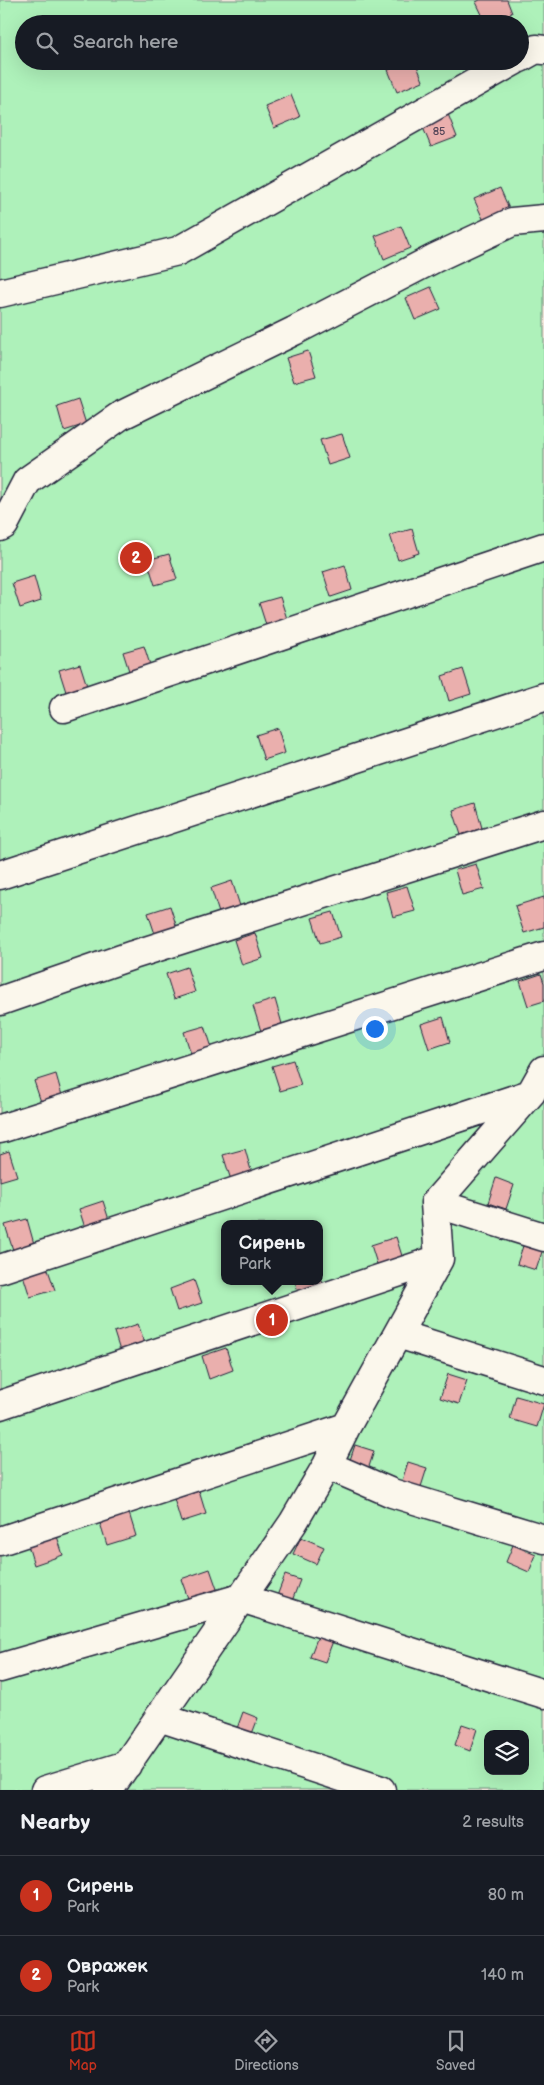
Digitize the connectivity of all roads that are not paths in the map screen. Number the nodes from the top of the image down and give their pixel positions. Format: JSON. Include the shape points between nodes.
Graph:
{"nodes":[{"id":1,"x":544,"y":50,"type":"edge"},
{"id":2,"x":529,"y":53,"type":"edge"},
{"id":3,"x":498,"y":70,"type":"edge"},
{"id":4,"x":544,"y":219,"type":"edge"},
{"id":5,"x":0,"y":293,"type":"edge"},
{"id":6,"x":0,"y":527,"type":"edge"},
{"id":7,"x":544,"y":547,"type":"edge"},
{"id":8,"x":544,"y":697,"type":"edge"},
{"id":9,"x":64,"y":708,"type":"dead end"},
{"id":10,"x":544,"y":824,"type":"edge"},
{"id":11,"x":0,"y":876,"type":"edge"},
{"id":12,"x":544,"y":956,"type":"edge"},
{"id":13,"x":0,"y":1001,"type":"edge"},
{"id":14,"x":541,"y":1076,"type":"edge"},
{"id":15,"x":0,"y":1129,"type":"edge"},
{"id":16,"x":435,"y":1203,"type":"junction"},
{"id":17,"x":544,"y":1237,"type":"edge"},
{"id":18,"x":439,"y":1259,"type":"junction"},
{"id":19,"x":0,"y":1269,"type":"edge"},
{"id":20,"x":398,"y":1334,"type":"junction"},
{"id":21,"x":544,"y":1380,"type":"edge"},
{"id":22,"x":0,"y":1405,"type":"edge"},
{"id":23,"x":346,"y":1427,"type":"junction"},
{"id":24,"x":327,"y":1465,"type":"junction"},
{"id":25,"x":544,"y":1540,"type":"edge"},
{"id":26,"x":0,"y":1541,"type":"edge"},
{"id":27,"x":241,"y":1598,"type":"junction"},
{"id":28,"x":0,"y":1668,"type":"edge"},
{"id":29,"x":544,"y":1694,"type":"edge"},
{"id":30,"x":159,"y":1717,"type":"junction"},
{"id":31,"x":127,"y":1765,"type":"junction"},
{"id":32,"x":45,"y":1790,"type":"edge"},
{"id":33,"x":109,"y":1790,"type":"edge"},
{"id":34,"x":381,"y":1790,"type":"edge"}],
"edges":[{"from":1,"to":2,"type":"street","via":[[536,49]]},
{"from":3,"to":5,"type":"street","via":[[178,252]]},
{"from":4,"to":6,"type":"street","via":[[512,222],[434,258],[120,416],[27,481]]},
{"from":7,"to":9,"type":"street"},
{"from":8,"to":11,"type":"street"},
{"from":10,"to":13,"type":"street"},
{"from":12,"to":15,"type":"street"},
{"from":14,"to":16,"type":"street"},
{"from":14,"to":19,"type":"street"},
{"from":16,"to":17,"type":"street"},
{"from":16,"to":18,"type":"street"},
{"from":18,"to":20,"type":"street"},
{"from":18,"to":22,"type":"street"},
{"from":20,"to":21,"type":"street"},
{"from":20,"to":23,"type":"street"},
{"from":23,"to":24,"type":"street"},
{"from":23,"to":26,"type":"street"},
{"from":24,"to":25,"type":"street","via":[[392,1493]]},
{"from":24,"to":27,"type":"street","via":[[294,1523]]},
{"from":27,"to":28,"type":"street"},
{"from":27,"to":29,"type":"street"},
{"from":27,"to":30,"type":"street"},
{"from":30,"to":31,"type":"street"},
{"from":30,"to":34,"type":"street"},
{"from":31,"to":32,"type":"street"},
{"from":31,"to":33,"type":"street"}]}
